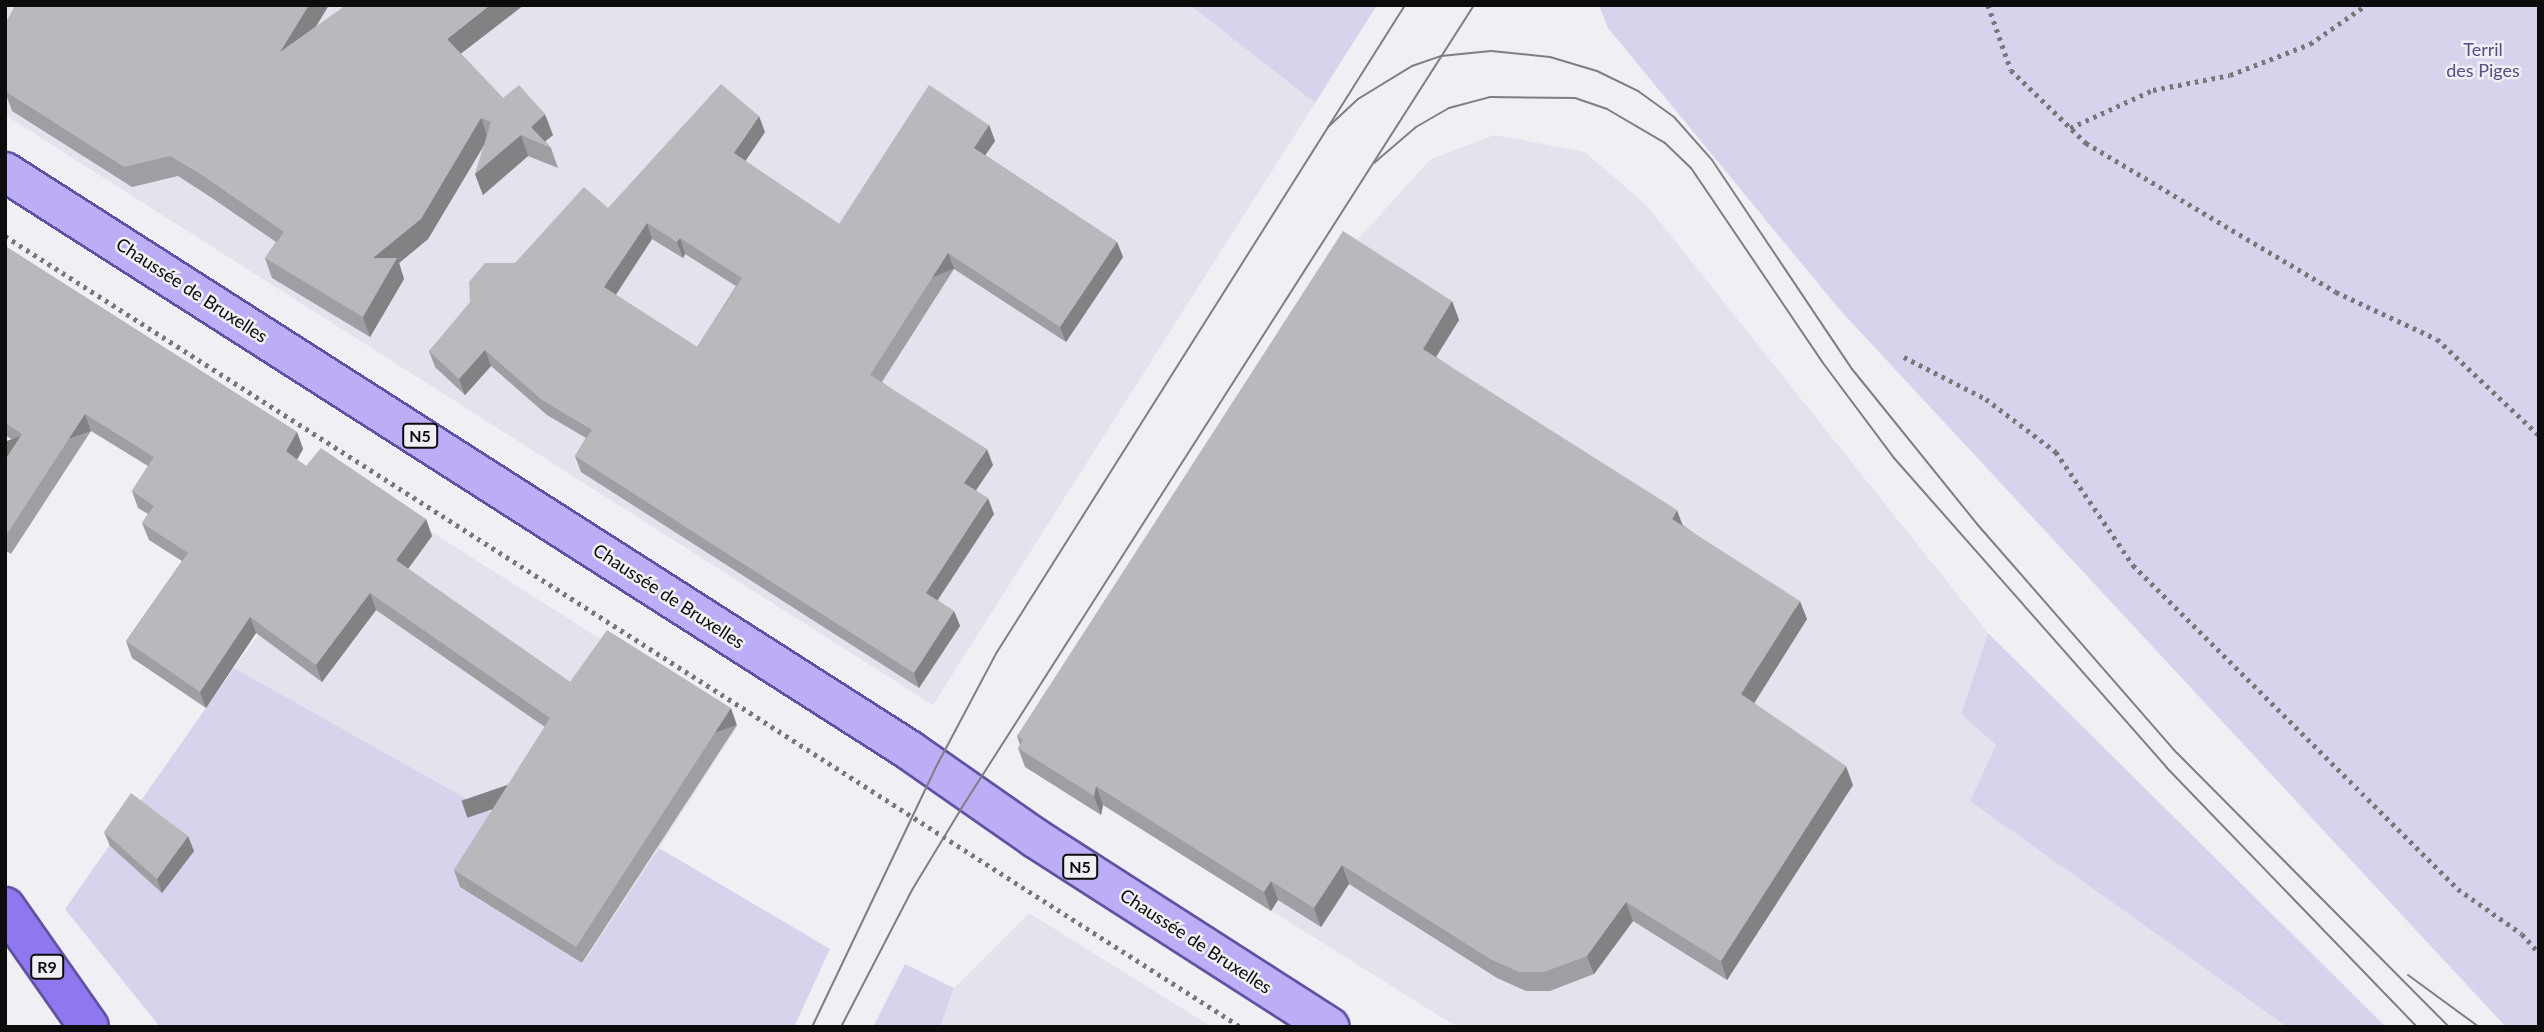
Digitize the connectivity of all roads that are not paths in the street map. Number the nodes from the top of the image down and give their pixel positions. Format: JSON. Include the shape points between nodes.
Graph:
{"nodes":[{"id":1,"x":5,"y":172,"type":"edge"},
{"id":2,"x":5,"y":907,"type":"edge"},
{"id":3,"x":89,"y":1027,"type":"edge"},
{"id":4,"x":1329,"y":1027,"type":"edge"}],
"edges":[{"from":1,"to":4,"type":"main road","name":"Chaussée de Bruxelles","number":"N5","via":[[909,750],[1035,838]]},
{"from":2,"to":3,"type":"highway","number":"R9"}]}
